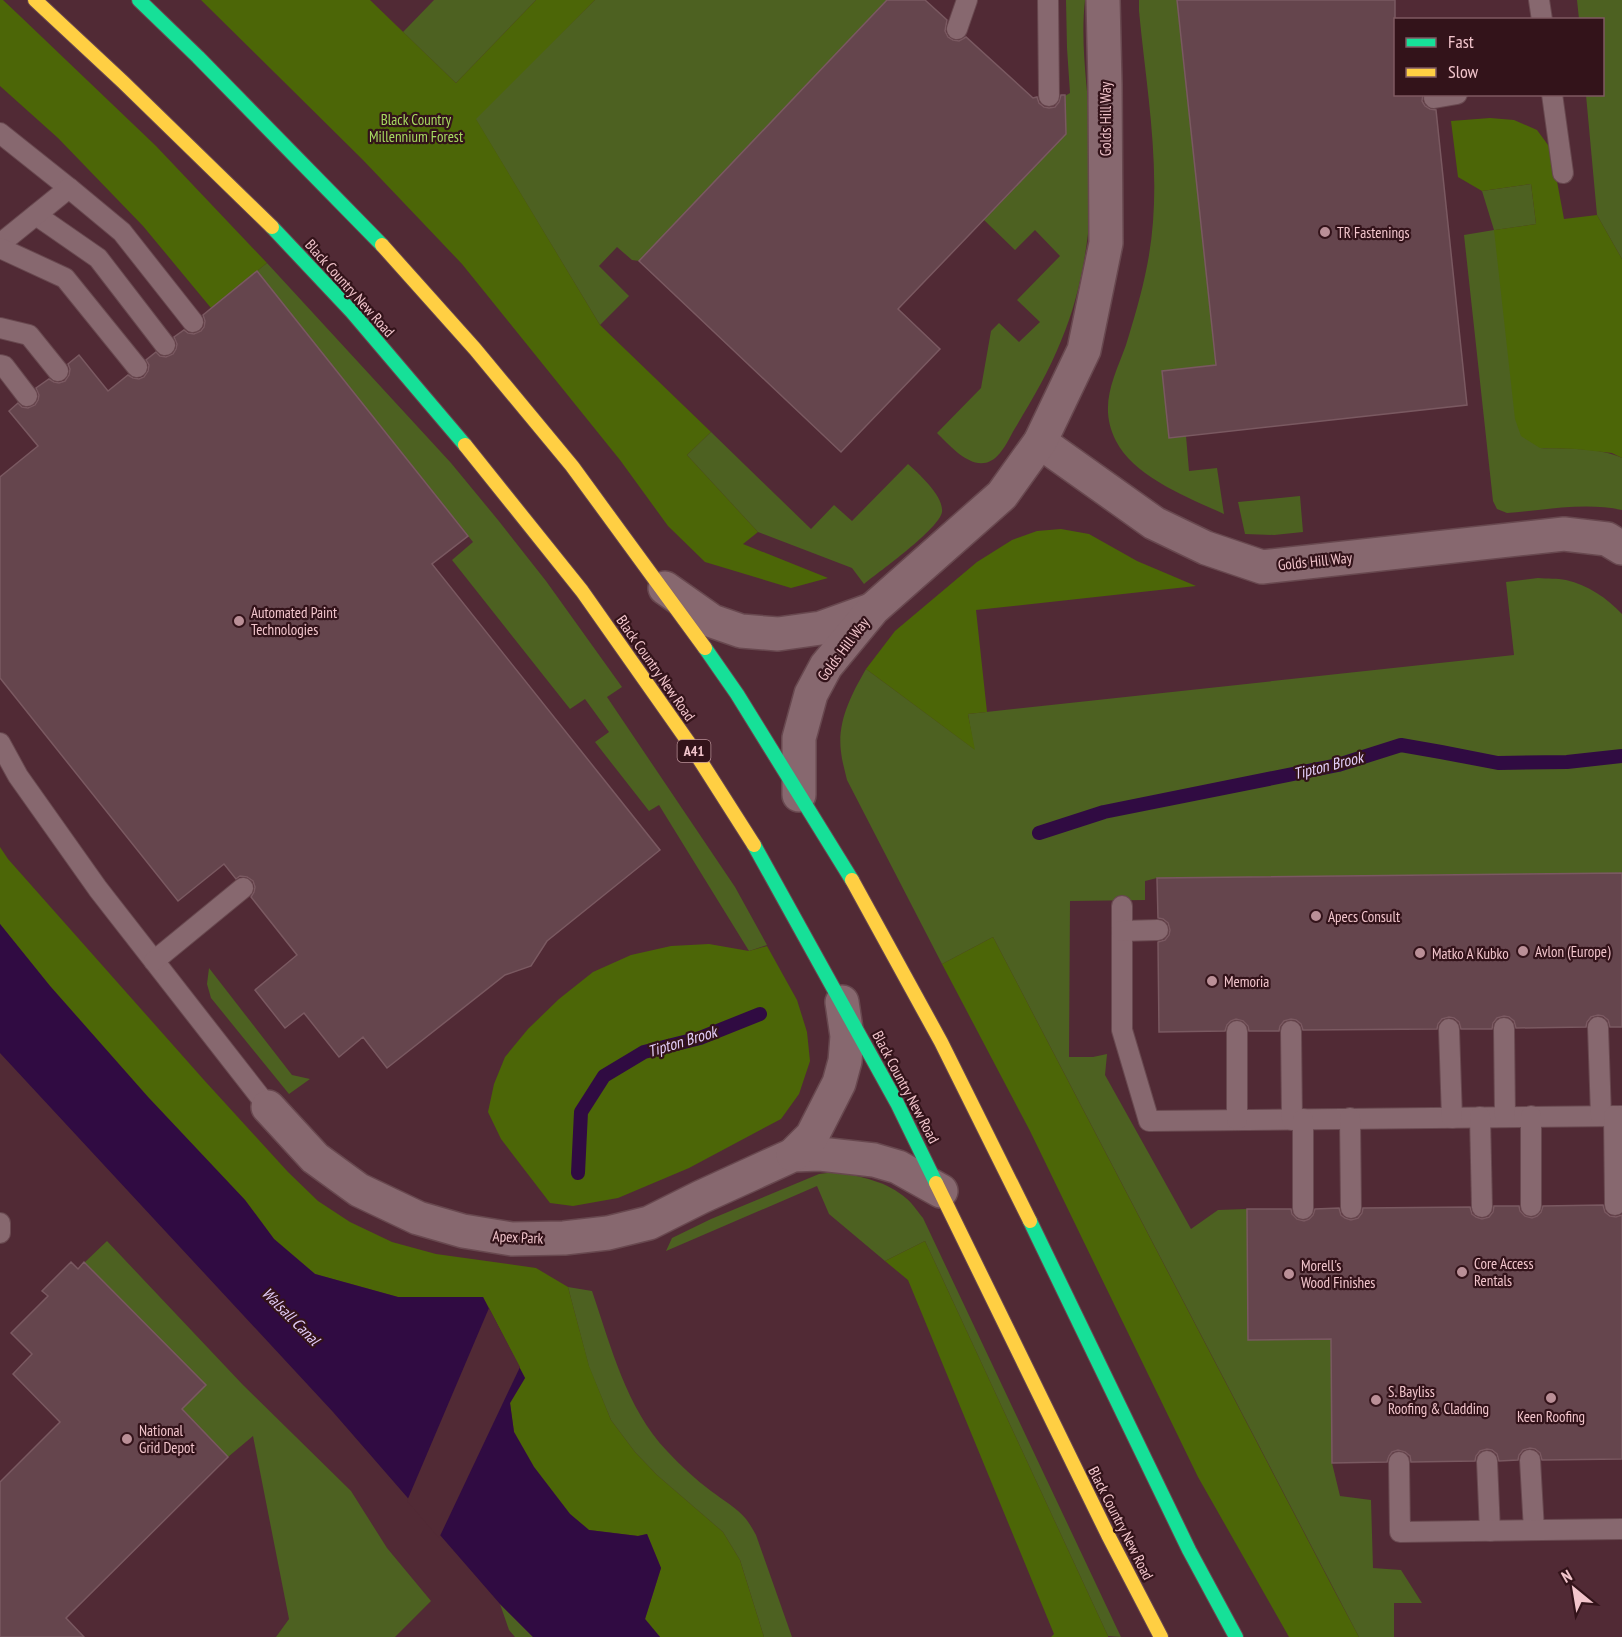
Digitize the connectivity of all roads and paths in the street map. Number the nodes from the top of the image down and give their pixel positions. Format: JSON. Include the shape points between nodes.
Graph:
{"nodes":[{"id":1,"x":35,"y":0,"type":"edge"},
{"id":2,"x":139,"y":0,"type":"edge"},
{"id":3,"x":967,"y":0,"type":"edge"},
{"id":4,"x":1048,"y":0,"type":"edge"},
{"id":5,"x":1102,"y":0,"type":"edge"},
{"id":6,"x":1539,"y":0,"type":"edge"},
{"id":7,"x":1542,"y":18,"type":"edge"},
{"id":8,"x":957,"y":29,"type":"dead end"},
{"id":9,"x":1048,"y":96,"type":"dead end"},
{"id":10,"x":1445,"y":96,"type":"edge"},
{"id":11,"x":1552,"y":96,"type":"edge"},
{"id":12,"x":1434,"y":98,"type":"dead end"},
{"id":13,"x":0,"y":132,"type":"edge"},
{"id":14,"x":1563,"y":173,"type":"dead end"},
{"id":15,"x":69,"y":188,"type":"junction"},
{"id":16,"x":36,"y":214,"type":"junction"},
{"id":17,"x":0,"y":246,"type":"edge"},
{"id":18,"x":194,"y":322,"type":"dead end"},
{"id":19,"x":0,"y":328,"type":"edge"},
{"id":20,"x":165,"y":345,"type":"dead end"},
{"id":21,"x":0,"y":365,"type":"edge"},
{"id":22,"x":137,"y":367,"type":"dead end"},
{"id":23,"x":58,"y":371,"type":"dead end"},
{"id":24,"x":27,"y":396,"type":"dead end"},
{"id":25,"x":1040,"y":442,"type":"junction"},
{"id":26,"x":1622,"y":548,"type":"edge"},
{"id":27,"x":660,"y":585,"type":"junction"},
{"id":28,"x":873,"y":609,"type":"junction"},
{"id":29,"x":0,"y":743,"type":"edge"},
{"id":30,"x":799,"y":795,"type":"junction"},
{"id":31,"x":243,"y":888,"type":"dead end"},
{"id":32,"x":1122,"y":906,"type":"dead end"},
{"id":33,"x":1158,"y":930,"type":"dead end"},
{"id":34,"x":1122,"y":931,"type":"junction"},
{"id":35,"x":154,"y":961,"type":"junction"},
{"id":36,"x":842,"y":1002,"type":"junction"},
{"id":37,"x":1598,"y":1027,"type":"dead end"},
{"id":38,"x":1504,"y":1028,"type":"dead end"},
{"id":39,"x":1449,"y":1029,"type":"dead end"},
{"id":40,"x":1237,"y":1031,"type":"dead end"},
{"id":41,"x":1291,"y":1031,"type":"dead end"},
{"id":42,"x":268,"y":1107,"type":"joint"},
{"id":43,"x":1531,"y":1116,"type":"junction"},
{"id":44,"x":1612,"y":1116,"type":"edge"},
{"id":45,"x":1480,"y":1117,"type":"junction"},
{"id":46,"x":1505,"y":1117,"type":"junction"},
{"id":47,"x":1350,"y":1118,"type":"junction"},
{"id":48,"x":1452,"y":1118,"type":"junction"},
{"id":49,"x":1297,"y":1119,"type":"junction"},
{"id":50,"x":1237,"y":1120,"type":"junction"},
{"id":51,"x":793,"y":1155,"type":"junction"},
{"id":52,"x":941,"y":1191,"type":"junction"},
{"id":53,"x":1615,"y":1205,"type":"dead end"},
{"id":54,"x":1531,"y":1206,"type":"dead end"},
{"id":55,"x":1482,"y":1207,"type":"dead end"},
{"id":56,"x":1351,"y":1208,"type":"dead end"},
{"id":57,"x":1303,"y":1209,"type":"dead end"},
{"id":58,"x":0,"y":1223,"type":"edge"},
{"id":59,"x":0,"y":1233,"type":"edge"},
{"id":60,"x":1530,"y":1460,"type":"dead end"},
{"id":61,"x":1487,"y":1461,"type":"dead end"},
{"id":62,"x":1400,"y":1462,"type":"dead end"},
{"id":63,"x":1622,"y":1529,"type":"edge"},
{"id":64,"x":1534,"y":1530,"type":"junction"},
{"id":65,"x":1490,"y":1531,"type":"junction"},
{"id":66,"x":1161,"y":1637,"type":"edge"},
{"id":67,"x":1236,"y":1637,"type":"edge"}],
"edges":[{"from":1,"to":36,"type":"highway","name":"Black Country New Road","number":"A41","via":[[260,215],[352,312],[474,455],[582,591],[689,742],[758,852]]},
{"from":2,"to":27,"type":"highway","via":[[369,231],[475,349],[572,466]]},
{"from":3,"to":8,"type":"lane"},
{"from":4,"to":9,"type":"lane"},
{"from":5,"to":25,"type":"street","name":"Golds Hill Way","via":[[1106,243],[1084,350]]},
{"from":6,"to":7,"type":"lane"},
{"from":10,"to":12,"type":"lane"},
{"from":11,"to":14,"type":"lane"},
{"from":13,"to":15,"type":"lane"},
{"from":15,"to":16,"type":"lane"},
{"from":15,"to":18,"type":"lane","via":[[122,232]]},
{"from":16,"to":17,"type":"lane"},
{"from":16,"to":20,"type":"lane","via":[[98,258]]},
{"from":17,"to":22,"type":"lane","via":[[65,278]]},
{"from":19,"to":23,"type":"lane","via":[[29,335]]},
{"from":21,"to":24,"type":"lane"},
{"from":25,"to":26,"type":"street","name":"Golds Hill Way","via":[[1154,523],[1206,548],[1262,567],[1564,534],[1607,539]]},
{"from":25,"to":28,"type":"street","name":"Golds Hill Way","via":[[1002,495]]},
{"from":27,"to":28,"type":"street","name":"Golds Hill Way","via":[[712,621],[741,631],[778,634],[820,628]]},
{"from":27,"to":30,"type":"highway","via":[[737,694]]},
{"from":28,"to":30,"type":"street","name":"Golds Hill Way","via":[[826,666],[811,694],[799,738]]},
{"from":29,"to":35,"type":"lane","via":[[25,786]]},
{"from":30,"to":67,"type":"highway","via":[[847,872],[941,1042],[1189,1550]]},
{"from":31,"to":35,"type":"lane"},
{"from":32,"to":34,"type":"lane"},
{"from":33,"to":34,"type":"lane"},
{"from":34,"to":50,"type":"lane","via":[[1122,1030],[1149,1121]]},
{"from":35,"to":42,"type":"lane"},
{"from":36,"to":51,"type":"street","name":"Apex Park","via":[[847,1036],[839,1083],[812,1136]]},
{"from":36,"to":52,"type":"highway","name":"Black Country New Road","number":"A41"},
{"from":37,"to":44,"type":"lane"},
{"from":38,"to":46,"type":"lane"},
{"from":39,"to":48,"type":"lane"},
{"from":40,"to":50,"type":"lane"},
{"from":41,"to":49,"type":"lane"},
{"from":42,"to":51,"type":"street","name":"Apex Park","via":[[315,1158],[359,1190],[418,1218],[512,1239],[608,1233],[649,1223]]},
{"from":43,"to":44,"type":"lane"},
{"from":43,"to":46,"type":"lane"},
{"from":43,"to":54,"type":"lane"},
{"from":44,"to":53,"type":"lane"},
{"from":45,"to":46,"type":"lane"},
{"from":45,"to":48,"type":"lane"},
{"from":45,"to":55,"type":"lane"},
{"from":47,"to":48,"type":"lane"},
{"from":47,"to":49,"type":"lane"},
{"from":47,"to":56,"type":"lane"},
{"from":49,"to":50,"type":"lane"},
{"from":49,"to":57,"type":"lane"},
{"from":51,"to":52,"type":"street","name":"Apex Park","via":[[874,1160],[898,1167]]},
{"from":52,"to":66,"type":"highway","name":"Black Country New Road","number":"A41"},
{"from":58,"to":59,"type":"lane"},
{"from":60,"to":64,"type":"lane"},
{"from":61,"to":65,"type":"lane"},
{"from":62,"to":65,"type":"lane","via":[[1400,1532]]},
{"from":63,"to":64,"type":"lane"},
{"from":64,"to":65,"type":"lane"}]}
